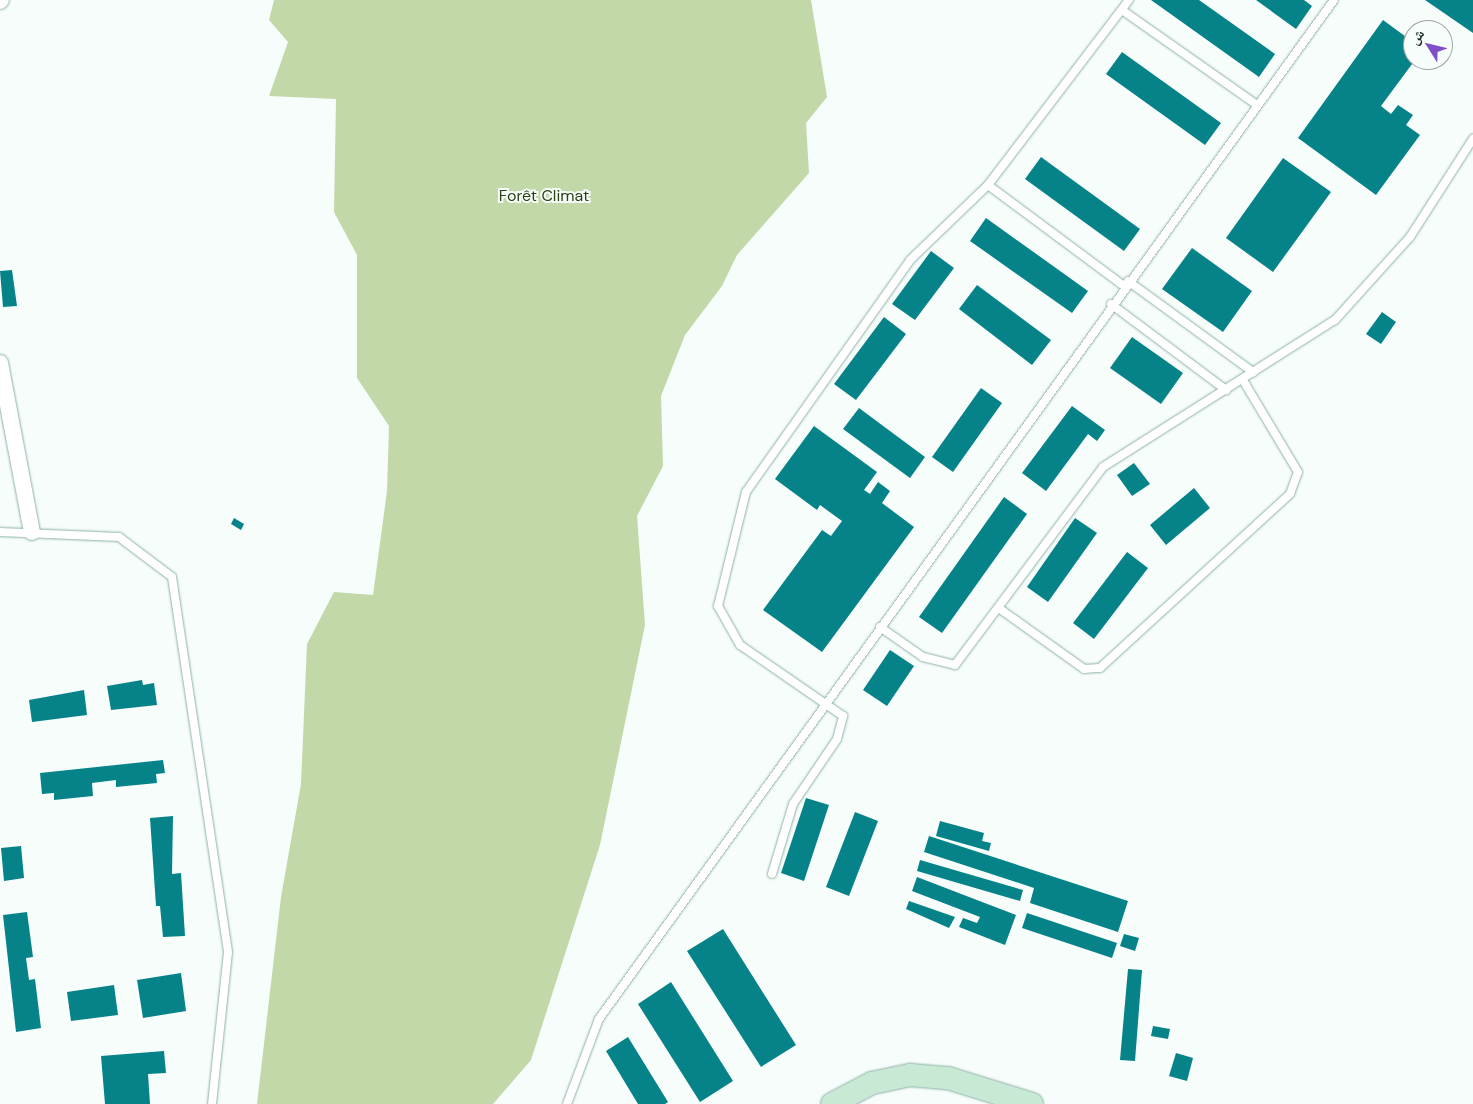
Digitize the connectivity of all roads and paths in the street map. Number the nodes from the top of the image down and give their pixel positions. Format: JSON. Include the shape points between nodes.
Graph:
{"nodes":[{"id":1,"x":1129,"y":0,"type":"edge"},
{"id":2,"x":1334,"y":0,"type":"edge"},
{"id":3,"x":1122,"y":10,"type":"junction"},
{"id":4,"x":1257,"y":105,"type":"junction"},
{"id":5,"x":1473,"y":138,"type":"edge"},
{"id":6,"x":988,"y":185,"type":"junction"},
{"id":7,"x":1126,"y":283,"type":"junction"},
{"id":8,"x":1111,"y":304,"type":"junction"},
{"id":9,"x":0,"y":363,"type":"edge"},
{"id":10,"x":1253,"y":372,"type":"junction"},
{"id":11,"x":1243,"y":380,"type":"junction"},
{"id":12,"x":1226,"y":390,"type":"junction"},
{"id":13,"x":0,"y":532,"type":"edge"},
{"id":14,"x":32,"y":532,"type":"junction"},
{"id":15,"x":1000,"y":609,"type":"junction"},
{"id":16,"x":880,"y":627,"type":"junction"},
{"id":17,"x":824,"y":706,"type":"junction"},
{"id":18,"x":772,"y":874,"type":"dead end"},
{"id":19,"x":212,"y":1104,"type":"edge"},
{"id":20,"x":567,"y":1104,"type":"edge"},
{"id":21,"x":832,"y":1104,"type":"edge"},
{"id":22,"x":1032,"y":1104,"type":"edge"}],
"edges":[{"from":1,"to":3,"type":"lane"},
{"from":2,"to":4,"type":"lane"},
{"from":3,"to":4,"type":"lane"},
{"from":3,"to":6,"type":"lane"},
{"from":4,"to":7,"type":"lane"},
{"from":5,"to":10,"type":"lane","via":[[1410,236],[1361,296],[1335,320]]},
{"from":6,"to":7,"type":"lane"},
{"from":6,"to":17,"type":"lane","via":[[910,260],[746,492],[718,606],[740,645]]},
{"from":7,"to":8,"type":"lane"},
{"from":7,"to":10,"type":"lane"},
{"from":8,"to":12,"type":"lane"},
{"from":8,"to":16,"type":"lane"},
{"from":9,"to":14,"type":"street"},
{"from":10,"to":11,"type":"lane"},
{"from":11,"to":12,"type":"lane"},
{"from":11,"to":15,"type":"lane","via":[[1298,472],[1290,494],[1100,668],[1084,669]]},
{"from":12,"to":15,"type":"lane","via":[[1103,468]]},
{"from":13,"to":14,"type":"lane"},
{"from":14,"to":19,"type":"lane","via":[[119,536],[172,576],[228,952]]},
{"from":15,"to":16,"type":"lane","via":[[955,665],[923,658]]},
{"from":16,"to":17,"type":"lane"},
{"from":17,"to":18,"type":"lane","via":[[844,716],[837,739],[793,804]]},
{"from":17,"to":20,"type":"lane","via":[[599,1019]]},
{"from":21,"to":22,"type":"main road","via":[[872,1083],[910,1075],[948,1078]]}]}
